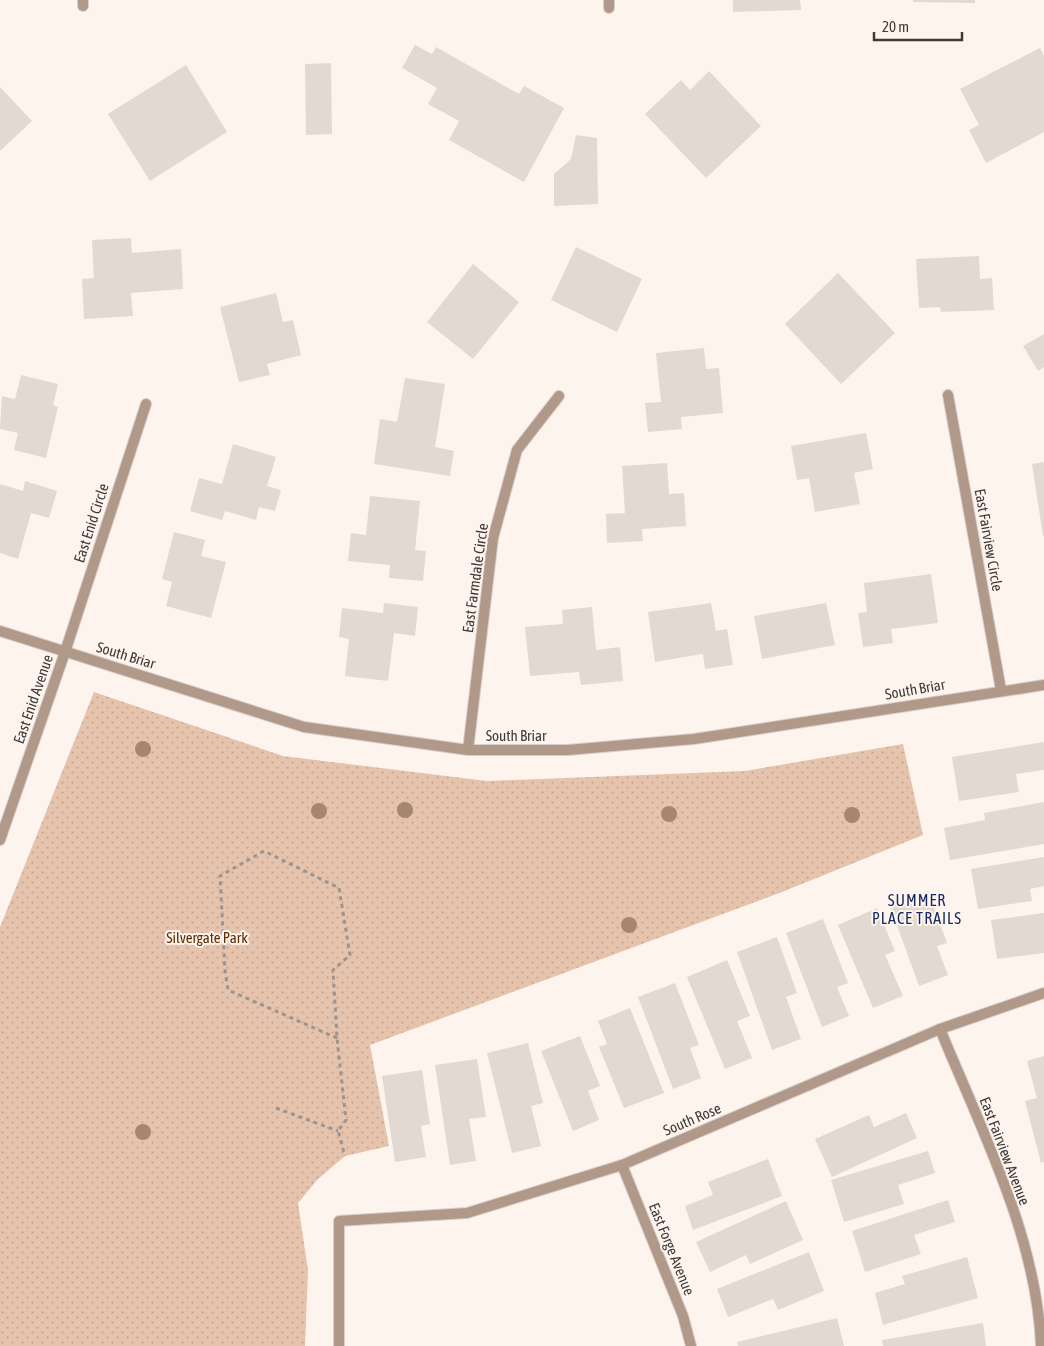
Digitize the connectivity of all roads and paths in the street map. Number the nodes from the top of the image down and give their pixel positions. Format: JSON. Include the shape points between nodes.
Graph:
{"nodes":[{"id":1,"x":558,"y":396,"type":"dead end"},
{"id":2,"x":948,"y":396,"type":"dead end"},
{"id":3,"x":146,"y":404,"type":"dead end"},
{"id":4,"x":0,"y":631,"type":"edge"},
{"id":5,"x":65,"y":652,"type":"junction"},
{"id":6,"x":1044,"y":684,"type":"edge"},
{"id":7,"x":1001,"y":690,"type":"junction"},
{"id":8,"x":468,"y":750,"type":"junction"},
{"id":9,"x":0,"y":840,"type":"edge"},
{"id":10,"x":1044,"y":993,"type":"edge"},
{"id":11,"x":940,"y":1029,"type":"junction"},
{"id":12,"x":336,"y":1038,"type":"junction"},
{"id":13,"x":276,"y":1108,"type":"dead end"},
{"id":14,"x":338,"y":1131,"type":"junction"},
{"id":15,"x":345,"y":1156,"type":"dead end"},
{"id":16,"x":622,"y":1165,"type":"junction"},
{"id":17,"x":339,"y":1346,"type":"edge"},
{"id":18,"x":691,"y":1346,"type":"edge"},
{"id":19,"x":1041,"y":1346,"type":"edge"}],
"edges":[{"from":1,"to":8,"type":"street","name":"East Farmdale Circle","via":[[517,450],[493,538]]},
{"from":2,"to":7,"type":"street","name":"East Fairview Circle"},
{"from":3,"to":5,"type":"street","name":"East Enid Circle"},
{"from":4,"to":5,"type":"street","name":"South Briar"},
{"from":5,"to":8,"type":"street","name":"South Briar","via":[[304,728]]},
{"from":5,"to":9,"type":"street","name":"East Enid Avenue"},
{"from":6,"to":7,"type":"street","name":"South Briar"},
{"from":7,"to":8,"type":"street","name":"South Briar","via":[[694,739],[568,750]]},
{"from":10,"to":11,"type":"street","name":"South Rose"},
{"from":11,"to":16,"type":"street","name":"South Rose"},
{"from":11,"to":19,"type":"street","name":"East Fairview Avenue","via":[[1002,1182],[1031,1266]]},
{"from":12,"to":12,"type":"path","via":[[333,970],[350,954],[339,888],[264,851],[220,876],[228,990]]},
{"from":12,"to":14,"type":"path","via":[[346,1120]]},
{"from":13,"to":14,"type":"path"},
{"from":14,"to":15,"type":"path"},
{"from":16,"to":17,"type":"street","name":"South Rose","via":[[466,1213],[339,1221]]},
{"from":16,"to":18,"type":"street","name":"East Forge Avenue","via":[[683,1316]]}]}
